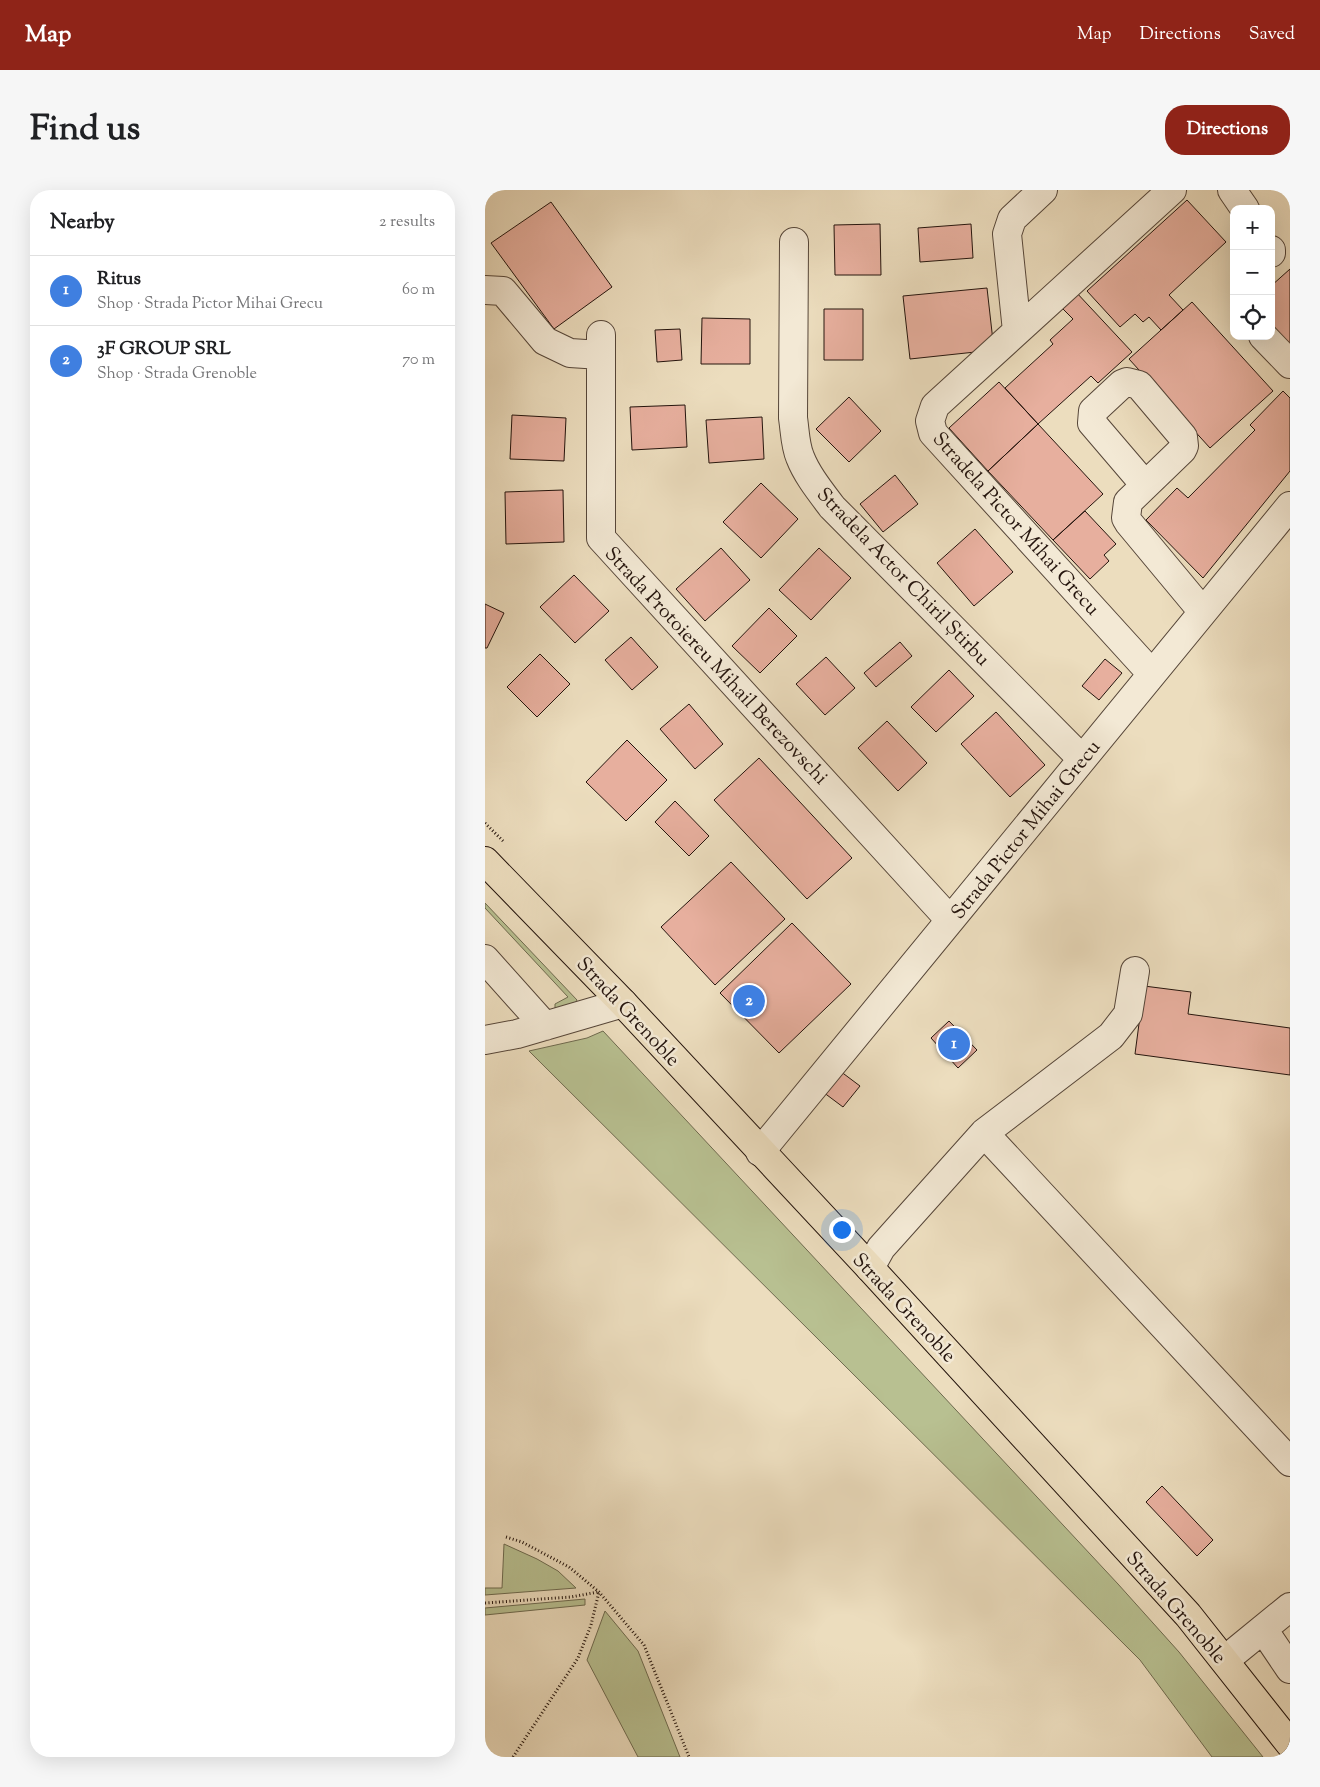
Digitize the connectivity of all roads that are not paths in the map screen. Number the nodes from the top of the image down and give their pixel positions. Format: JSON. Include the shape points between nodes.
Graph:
{"nodes":[{"id":1,"x":1043,"y":190,"type":"edge"},
{"id":2,"x":1172,"y":190,"type":"edge"},
{"id":3,"x":1232,"y":190,"type":"edge"},
{"id":4,"x":1242,"y":205,"type":"edge"},
{"id":5,"x":795,"y":242,"type":"dead end"},
{"id":6,"x":485,"y":290,"type":"edge"},
{"id":7,"x":1017,"y":331,"type":"junction"},
{"id":8,"x":1267,"y":340,"type":"edge"},
{"id":9,"x":1290,"y":364,"type":"edge"},
{"id":10,"x":1145,"y":485,"type":"dead end"},
{"id":11,"x":1290,"y":506,"type":"edge"},
{"id":12,"x":1203,"y":612,"type":"junction"},
{"id":13,"x":1152,"y":674,"type":"junction"},
{"id":14,"x":1082,"y":759,"type":"junction"},
{"id":15,"x":485,"y":861,"type":"edge"},
{"id":16,"x":950,"y":920,"type":"junction"},
{"id":17,"x":485,"y":959,"type":"edge"},
{"id":18,"x":1135,"y":971,"type":"dead end"},
{"id":19,"x":623,"y":1003,"type":"junction"},
{"id":20,"x":545,"y":1026,"type":"junction"},
{"id":21,"x":485,"y":1040,"type":"edge"},
{"id":22,"x":984,"y":1133,"type":"junction"},
{"id":23,"x":760,"y":1152,"type":"junction"},
{"id":24,"x":870,"y":1268,"type":"junction"},
{"id":25,"x":1290,"y":1462,"type":"edge"},
{"id":26,"x":1290,"y":1607,"type":"edge"},
{"id":27,"x":1263,"y":1629,"type":"junction"},
{"id":28,"x":1225,"y":1660,"type":"junction"},
{"id":29,"x":1290,"y":1669,"type":"edge"},
{"id":30,"x":1290,"y":1744,"type":"edge"}],
"edges":[{"from":1,"to":7,"type":"street","via":[[1013,219],[1007,234]]},
{"from":2,"to":7,"type":"street","name":"Stradela Pictor Mihai Grecu"},
{"from":3,"to":4,"type":"street"},
{"from":5,"to":14,"type":"street","name":"Stradela Actor Chiril Știrbu","via":[[793,418],[800,457],[812,479],[832,507]]},
{"from":6,"to":16,"type":"street","name":"Strada Protoiereu Mihail Berezovschi","via":[[503,291],[545,341],[570,354],[601,345],[601,538]]},
{"from":7,"to":13,"type":"street","name":"Stradela Pictor Mihai Grecu","via":[[935,406],[930,426]]},
{"from":8,"to":9,"type":"street"},
{"from":10,"to":12,"type":"street","via":[[1128,502],[1126,518]]},
{"from":11,"to":12,"type":"street","name":"Strada Pictor Mihai Grecu"},
{"from":12,"to":13,"type":"street","name":"Strada Pictor Mihai Grecu"},
{"from":13,"to":14,"type":"street","name":"Strada Pictor Mihai Grecu"},
{"from":14,"to":16,"type":"street","name":"Strada Pictor Mihai Grecu"},
{"from":15,"to":19,"type":"main road","name":"Strada Grenoble"},
{"from":16,"to":23,"type":"street","name":"Strada Pictor Mihai Grecu"},
{"from":17,"to":20,"type":"street"},
{"from":18,"to":22,"type":"street","via":[[1128,1014],[1111,1036]]},
{"from":19,"to":20,"type":"street"},
{"from":19,"to":23,"type":"main road","name":"Strada Grenoble"},
{"from":20,"to":21,"type":"street"},
{"from":22,"to":24,"type":"street","via":[[881,1248]]},
{"from":22,"to":25,"type":"street"},
{"from":23,"to":24,"type":"main road","name":"Strada Grenoble"},
{"from":24,"to":28,"type":"main road","name":"Strada Grenoble","via":[[1188,1615]]},
{"from":26,"to":27,"type":"street"},
{"from":27,"to":28,"type":"street"},
{"from":27,"to":29,"type":"street"},
{"from":28,"to":30,"type":"main road","name":"Strada Grenoble"}]}
